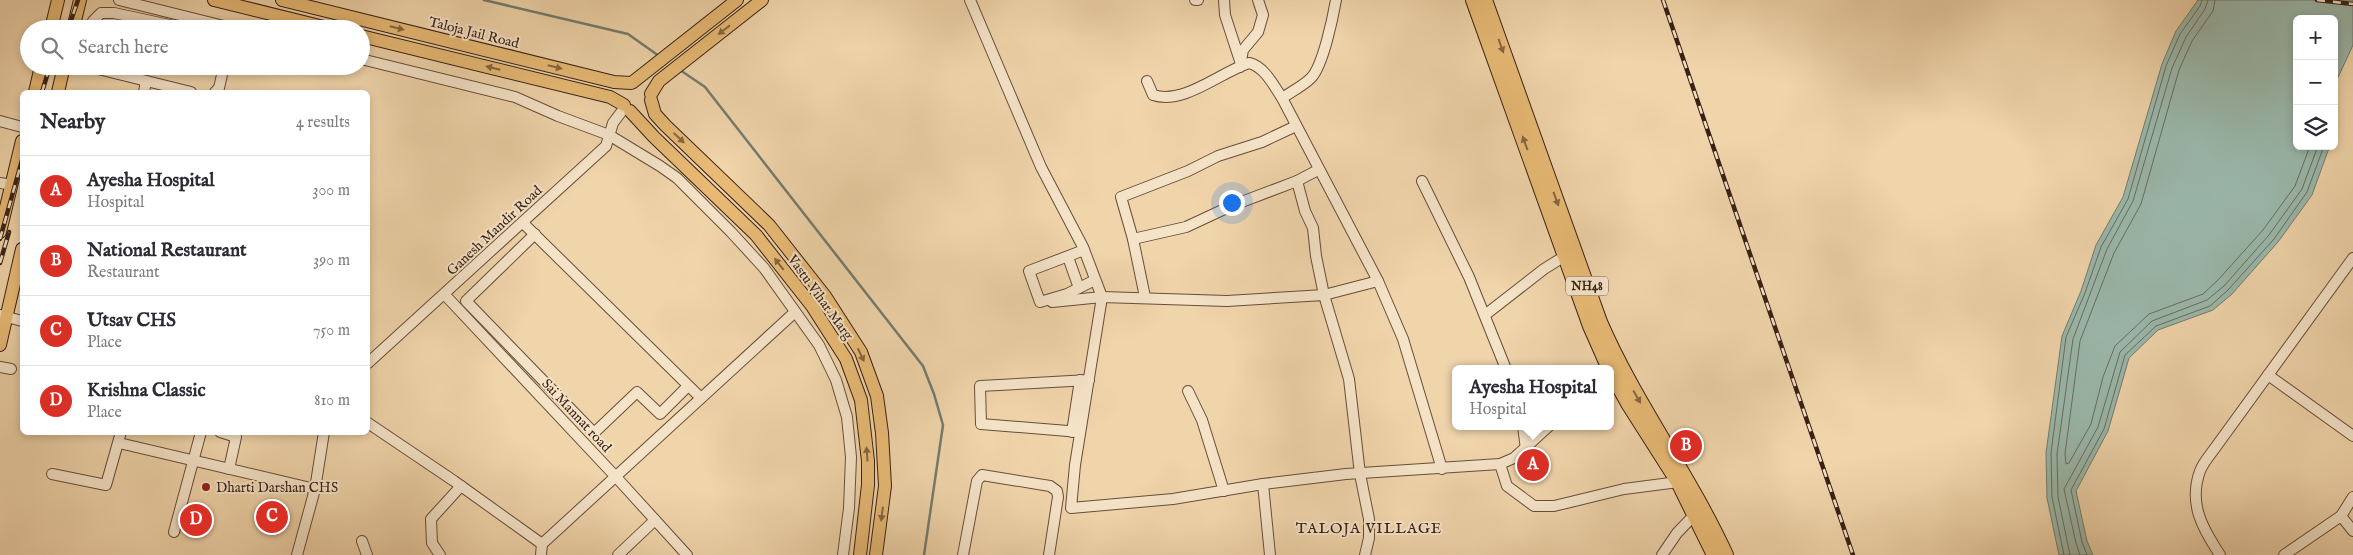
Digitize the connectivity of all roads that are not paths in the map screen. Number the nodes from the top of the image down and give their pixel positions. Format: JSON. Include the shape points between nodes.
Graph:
{"nodes":[{"id":1,"x":58,"y":0,"type":"edge"},
{"id":2,"x":80,"y":0,"type":"edge"},
{"id":3,"x":119,"y":0,"type":"edge"},
{"id":4,"x":214,"y":0,"type":"edge"},
{"id":5,"x":282,"y":0,"type":"edge"},
{"id":6,"x":737,"y":0,"type":"edge"},
{"id":7,"x":762,"y":0,"type":"edge"},
{"id":8,"x":971,"y":0,"type":"edge"},
{"id":9,"x":1224,"y":0,"type":"edge"},
{"id":10,"x":1258,"y":0,"type":"edge"},
{"id":11,"x":1336,"y":0,"type":"edge"},
{"id":12,"x":1473,"y":0,"type":"edge"},
{"id":13,"x":1485,"y":0,"type":"edge"},
{"id":14,"x":52,"y":20,"type":"edge"},
{"id":15,"x":75,"y":20,"type":"edge"},
{"id":16,"x":94,"y":20,"type":"edge"},
{"id":17,"x":146,"y":20,"type":"edge"},
{"id":18,"x":200,"y":20,"type":"edge"},
{"id":19,"x":295,"y":20,"type":"edge"},
{"id":20,"x":363,"y":20,"type":"edge"},
{"id":21,"x":370,"y":22,"type":"edge"},
{"id":22,"x":370,"y":38,"type":"edge"},
{"id":23,"x":370,"y":62,"type":"edge"},
{"id":24,"x":1240,"y":65,"type":"junction"},
{"id":25,"x":39,"y":75,"type":"edge"},
{"id":26,"x":62,"y":75,"type":"edge"},
{"id":27,"x":122,"y":75,"type":"edge"},
{"id":28,"x":222,"y":75,"type":"edge"},
{"id":29,"x":146,"y":81,"type":"junction"},
{"id":30,"x":1147,"y":81,"type":"dead end"},
{"id":31,"x":632,"y":83,"type":"junction"},
{"id":32,"x":35,"y":90,"type":"edge"},
{"id":33,"x":58,"y":90,"type":"edge"},
{"id":34,"x":144,"y":90,"type":"edge"},
{"id":35,"x":183,"y":90,"type":"edge"},
{"id":36,"x":217,"y":90,"type":"edge"},
{"id":37,"x":651,"y":97,"type":"junction"},
{"id":38,"x":1282,"y":98,"type":"junction"},
{"id":39,"x":626,"y":108,"type":"junction"},
{"id":40,"x":0,"y":121,"type":"edge"},
{"id":41,"x":20,"y":126,"type":"edge"},
{"id":42,"x":1296,"y":126,"type":"junction"},
{"id":43,"x":609,"y":135,"type":"junction"},
{"id":44,"x":20,"y":146,"type":"edge"},
{"id":45,"x":1318,"y":170,"type":"junction"},
{"id":46,"x":1297,"y":181,"type":"junction"},
{"id":47,"x":1422,"y":181,"type":"dead end"},
{"id":48,"x":6,"y":184,"type":"edge"},
{"id":49,"x":523,"y":223,"type":"junction"},
{"id":50,"x":0,"y":232,"type":"edge"},
{"id":51,"x":535,"y":234,"type":"junction"},
{"id":52,"x":1133,"y":239,"type":"junction"},
{"id":53,"x":1084,"y":250,"type":"junction"},
{"id":54,"x":1565,"y":256,"type":"junction"},
{"id":55,"x":20,"y":257,"type":"edge"},
{"id":56,"x":1068,"y":257,"type":"junction"},
{"id":57,"x":2353,"y":258,"type":"edge"},
{"id":58,"x":2350,"y":270,"type":"edge"},
{"id":59,"x":1096,"y":280,"type":"junction"},
{"id":60,"x":1378,"y":281,"type":"junction"},
{"id":61,"x":1079,"y":288,"type":"junction"},
{"id":62,"x":444,"y":295,"type":"junction"},
{"id":63,"x":1324,"y":295,"type":"junction"},
{"id":64,"x":1102,"y":297,"type":"junction"},
{"id":65,"x":1145,"y":297,"type":"junction"},
{"id":66,"x":1052,"y":302,"type":"dead end"},
{"id":67,"x":795,"y":312,"type":"junction"},
{"id":68,"x":1484,"y":315,"type":"junction"},
{"id":69,"x":4,"y":316,"type":"edge"},
{"id":70,"x":20,"y":320,"type":"edge"},
{"id":71,"x":0,"y":345,"type":"edge"},
{"id":72,"x":370,"y":361,"type":"edge"},
{"id":73,"x":1504,"y":365,"type":"edge"},
{"id":74,"x":1610,"y":365,"type":"edge"},
{"id":75,"x":1611,"y":365,"type":"edge"},
{"id":76,"x":0,"y":367,"type":"edge"},
{"id":77,"x":11,"y":369,"type":"dead end"},
{"id":78,"x":1614,"y":371,"type":"edge"},
{"id":79,"x":1614,"y":372,"type":"edge"},
{"id":80,"x":2268,"y":375,"type":"junction"},
{"id":81,"x":1084,"y":380,"type":"junction"},
{"id":82,"x":688,"y":386,"type":"junction"},
{"id":83,"x":1188,"y":391,"type":"dead end"},
{"id":84,"x":701,"y":398,"type":"junction"},
{"id":85,"x":370,"y":424,"type":"edge"},
{"id":86,"x":1524,"y":430,"type":"edge"},
{"id":87,"x":1544,"y":430,"type":"edge"},
{"id":88,"x":1076,"y":432,"type":"junction"},
{"id":89,"x":200,"y":435,"type":"edge"},
{"id":90,"x":230,"y":435,"type":"edge"},
{"id":91,"x":324,"y":435,"type":"edge"},
{"id":92,"x":2353,"y":436,"type":"edge"},
{"id":93,"x":120,"y":438,"type":"edge"},
{"id":94,"x":1526,"y":448,"type":"junction"},
{"id":95,"x":194,"y":460,"type":"junction"},
{"id":96,"x":1500,"y":464,"type":"junction"},
{"id":97,"x":229,"y":469,"type":"junction"},
{"id":98,"x":1442,"y":469,"type":"junction"},
{"id":99,"x":52,"y":474,"type":"dead end"},
{"id":100,"x":1360,"y":474,"type":"junction"},
{"id":101,"x":616,"y":477,"type":"junction"},
{"id":102,"x":1678,"y":482,"type":"junction"},
{"id":103,"x":1262,"y":484,"type":"junction"},
{"id":104,"x":462,"y":486,"type":"junction"},
{"id":105,"x":315,"y":489,"type":"junction"},
{"id":106,"x":1224,"y":491,"type":"junction"},
{"id":107,"x":2353,"y":497,"type":"edge"},
{"id":108,"x":1698,"y":510,"type":"junction"},
{"id":109,"x":2341,"y":516,"type":"junction"},
{"id":110,"x":655,"y":520,"type":"junction"},
{"id":111,"x":2353,"y":531,"type":"edge"},
{"id":112,"x":174,"y":532,"type":"dead end"},
{"id":113,"x":362,"y":541,"type":"dead end"},
{"id":114,"x":542,"y":544,"type":"junction"},
{"id":115,"x":297,"y":555,"type":"edge"},
{"id":116,"x":367,"y":555,"type":"edge"},
{"id":117,"x":440,"y":555,"type":"edge"},
{"id":118,"x":541,"y":555,"type":"edge"},
{"id":119,"x":618,"y":555,"type":"edge"},
{"id":120,"x":687,"y":555,"type":"edge"},
{"id":121,"x":843,"y":555,"type":"edge"},
{"id":122,"x":860,"y":555,"type":"edge"},
{"id":123,"x":876,"y":555,"type":"edge"},
{"id":124,"x":963,"y":555,"type":"edge"},
{"id":125,"x":1049,"y":555,"type":"edge"},
{"id":126,"x":1270,"y":555,"type":"edge"},
{"id":127,"x":1365,"y":555,"type":"edge"},
{"id":128,"x":1662,"y":555,"type":"edge"},
{"id":129,"x":1714,"y":555,"type":"edge"},
{"id":130,"x":1726,"y":555,"type":"edge"},
{"id":131,"x":2220,"y":555,"type":"edge"},
{"id":132,"x":2284,"y":555,"type":"edge"}],
"edges":[{"from":1,"to":14,"type":"main road"},
{"from":2,"to":15,"type":"main road"},
{"from":3,"to":18,"type":"street"},
{"from":4,"to":19,"type":"main road"},
{"from":5,"to":20,"type":"main road","name":"Taloja Jail Road","one_way":true},
{"from":6,"to":31,"type":"main road"},
{"from":7,"to":37,"type":"main road","one_way":true,"via":[[659,81]]},
{"from":8,"to":53,"type":"street","via":[[1041,167]]},
{"from":9,"to":24,"type":"street","via":[[1225,15]]},
{"from":10,"to":24,"type":"street","via":[[1263,15],[1261,24],[1243,50]]},
{"from":11,"to":38,"type":"street","via":[[1323,52],[1312,77]]},
{"from":54,"to":12,"type":"highway","number":"NH48","one_way":true},
{"from":13,"to":75,"type":"highway","number":"NH48","one_way":true,"via":[[1600,322]]},
{"from":16,"to":17,"type":"street","via":[[101,13],[114,13]]},
{"from":21,"to":31,"type":"main road","name":"Taloja Jail Road","one_way":true,"via":[[605,80]]},
{"from":39,"to":22,"type":"main road","one_way":true,"via":[[610,97]]},
{"from":23,"to":43,"type":"street","via":[[516,97]]},
{"from":24,"to":30,"type":"street","via":[[1188,92],[1163,99],[1153,95]]},
{"from":24,"to":38,"type":"street","via":[[1254,64]]},
{"from":25,"to":32,"type":"main road"},
{"from":26,"to":33,"type":"main road"},
{"from":27,"to":29,"type":"street"},
{"from":28,"to":36,"type":"street"},
{"from":29,"to":34,"type":"street"},
{"from":29,"to":35,"type":"street"},
{"from":31,"to":37,"type":"main road","via":[[644,85]]},
{"from":31,"to":39,"type":"main road","via":[[622,91]]},
{"from":37,"to":39,"type":"main road","via":[[642,111]]},
{"from":37,"to":123,"type":"main road","one_way":true,"via":[[660,120],[768,225],[825,296],[860,352],[876,396],[882,433],[884,486]]},
{"from":38,"to":42,"type":"street"},
{"from":39,"to":43,"type":"street","name":"Ganesh Mandir Road","via":[[616,117]]},
{"from":122,"to":39,"type":"main road","name":"Vastu Vihar Marg","one_way":true,"via":[[868,461],[861,400],[846,359],[812,306],[756,235]]},
{"from":40,"to":41,"type":"street"},
{"from":42,"to":45,"type":"street"},
{"from":42,"to":52,"type":"street","via":[[1123,194],[1121,197]]},
{"from":43,"to":49,"type":"street","name":"Ganesh Mandir Road","via":[[606,146]]},
{"from":43,"to":67,"type":"street","via":[[660,166],[694,194],[764,268]]},
{"from":44,"to":48,"type":"main road"},
{"from":45,"to":46,"type":"street"},
{"from":45,"to":60,"type":"street"},
{"from":46,"to":52,"type":"street","via":[[1186,227]]},
{"from":46,"to":63,"type":"street","via":[[1313,228]]},
{"from":47,"to":68,"type":"street","via":[[1466,269]]},
{"from":48,"to":50,"type":"main road"},
{"from":49,"to":51,"type":"street"},
{"from":49,"to":62,"type":"street","name":"Ganesh Mandir Road"},
{"from":51,"to":82,"type":"street"},
{"from":51,"to":82,"type":"street","via":[[466,302],[594,433],[637,392],[660,414]]},
{"from":52,"to":65,"type":"street"},
{"from":53,"to":56,"type":"street"},
{"from":53,"to":59,"type":"street"},
{"from":54,"to":68,"type":"street"},
{"from":54,"to":74,"type":"highway","number":"NH48","via":[[1590,326]]},
{"from":55,"to":69,"type":"main road"},
{"from":56,"to":61,"type":"street"},
{"from":56,"to":61,"type":"street","via":[[1029,271],[1040,302]]},
{"from":57,"to":58,"type":"street"},
{"from":58,"to":80,"type":"street"},
{"from":59,"to":61,"type":"street"},
{"from":59,"to":64,"type":"street"},
{"from":60,"to":63,"type":"street"},
{"from":60,"to":98,"type":"street","via":[[1403,340]]},
{"from":62,"to":72,"type":"street","name":"Ganesh Mandir Road"},
{"from":62,"to":101,"type":"street","name":"Sai Mannat road"},
{"from":63,"to":65,"type":"street","via":[[1226,301]]},
{"from":63,"to":100,"type":"street","via":[[1349,379]]},
{"from":64,"to":65,"type":"street"},
{"from":64,"to":66,"type":"street"},
{"from":64,"to":81,"type":"street"},
{"from":67,"to":84,"type":"street"},
{"from":67,"to":121,"type":"street","via":[[827,360],[847,417],[851,483]]},
{"from":68,"to":73,"type":"street"},
{"from":69,"to":70,"type":"street"},
{"from":69,"to":71,"type":"main road"},
{"from":76,"to":77,"type":"street"},
{"from":78,"to":108,"type":"highway","number":"NH48","one_way":true},
{"from":79,"to":102,"type":"highway","number":"NH48","via":[[1629,405]]},
{"from":80,"to":92,"type":"street"},
{"from":80,"to":131,"type":"street","via":[[2200,471],[2195,505],[2206,533]]},
{"from":81,"to":88,"type":"street"},
{"from":81,"to":88,"type":"street","via":[[980,386],[981,424]]},
{"from":82,"to":84,"type":"street"},
{"from":83,"to":106,"type":"street","via":[[1202,420]]},
{"from":84,"to":101,"type":"street"},
{"from":85,"to":104,"type":"street"},
{"from":86,"to":94,"type":"street"},
{"from":87,"to":94,"type":"street"},
{"from":88,"to":106,"type":"street","via":[[1071,508]]},
{"from":89,"to":95,"type":"street"},
{"from":90,"to":97,"type":"street","via":[[236,437]]},
{"from":91,"to":105,"type":"street"},
{"from":93,"to":95,"type":"street"},
{"from":93,"to":99,"type":"street","via":[[106,485]]},
{"from":94,"to":96,"type":"street"},
{"from":95,"to":97,"type":"street"},
{"from":95,"to":112,"type":"street"},
{"from":96,"to":98,"type":"street"},
{"from":96,"to":102,"type":"street","via":[[1507,486],[1534,506],[1554,506],[1624,489]]},
{"from":97,"to":105,"type":"street"},
{"from":98,"to":100,"type":"street"},
{"from":100,"to":103,"type":"street"},
{"from":100,"to":127,"type":"street","via":[[1369,519]]},
{"from":101,"to":110,"type":"street","name":"Sai Mannat road"},
{"from":101,"to":114,"type":"street"},
{"from":102,"to":108,"type":"highway","number":"NH48"},
{"from":103,"to":106,"type":"street"},
{"from":103,"to":126,"type":"street"},
{"from":104,"to":114,"type":"street"},
{"from":104,"to":117,"type":"street","via":[[431,519],[432,542]]},
{"from":105,"to":115,"type":"street"},
{"from":107,"to":109,"type":"street"},
{"from":108,"to":128,"type":"street"},
{"from":108,"to":129,"type":"highway","number":"NH48"},
{"from":108,"to":130,"type":"highway","number":"NH48"},
{"from":109,"to":111,"type":"street"},
{"from":109,"to":132,"type":"street"},
{"from":110,"to":119,"type":"street"},
{"from":110,"to":120,"type":"street","name":"Sai Mannat road"},
{"from":113,"to":116,"type":"street"},
{"from":114,"to":118,"type":"street"},
{"from":124,"to":125,"type":"street","via":[[977,481],[982,475],[1050,486],[1057,491]]}]}
